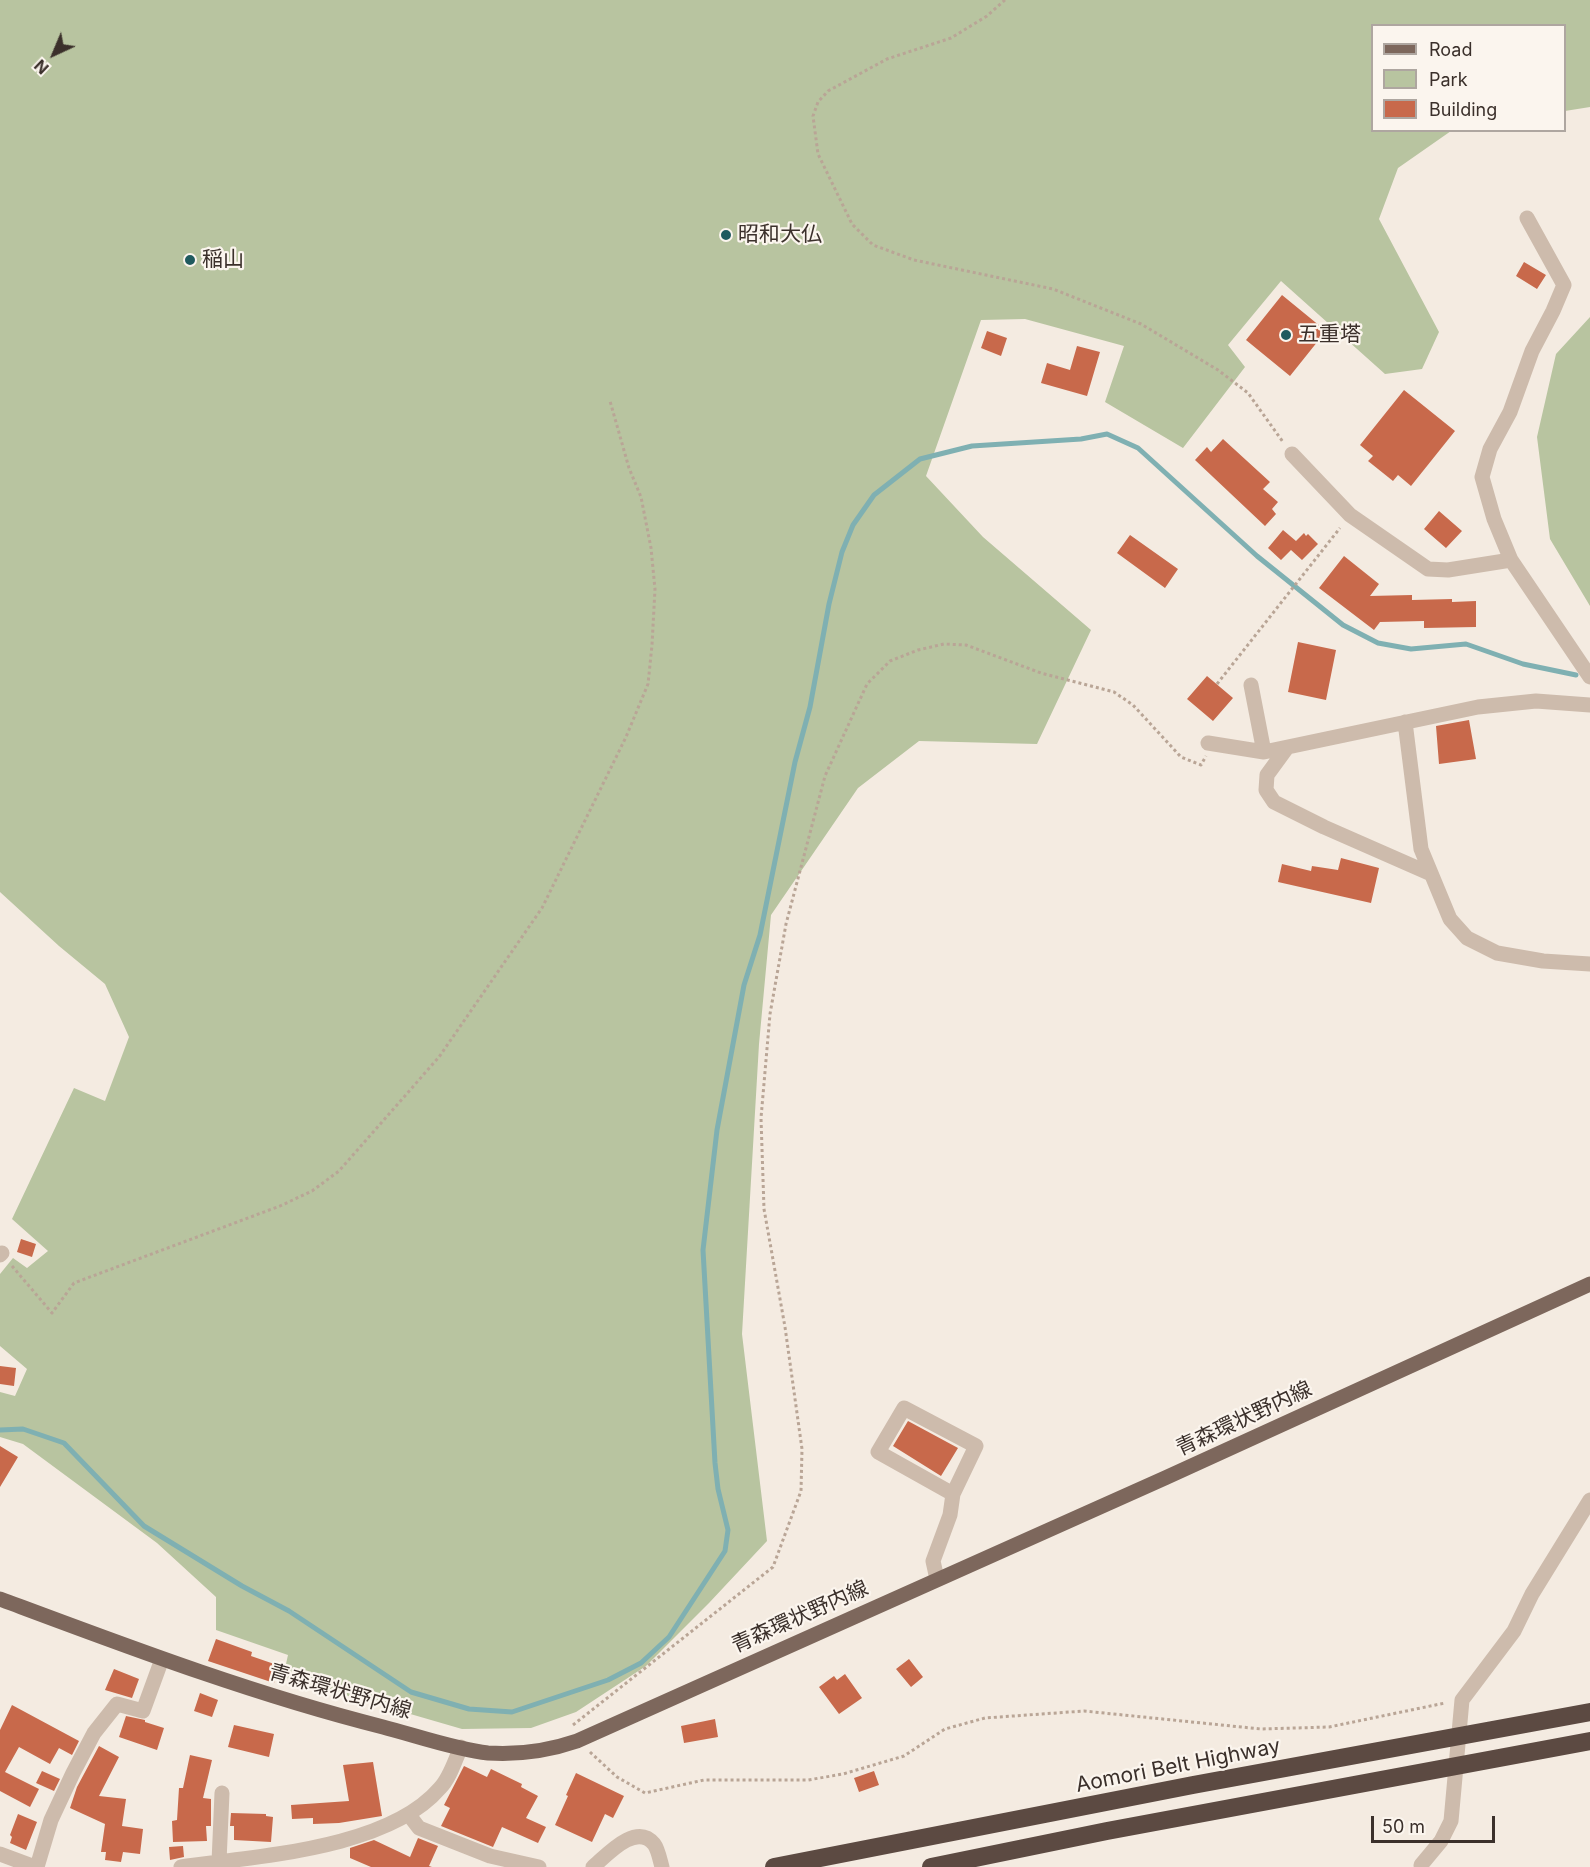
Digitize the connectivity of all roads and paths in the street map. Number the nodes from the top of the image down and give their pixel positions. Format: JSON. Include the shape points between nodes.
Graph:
{"nodes":[{"id":1,"x":1005,"y":0,"type":"edge"},
{"id":2,"x":1527,"y":218,"type":"dead end"},
{"id":3,"x":610,"y":401,"type":"dead end"},
{"id":4,"x":1292,"y":454,"type":"joint"},
{"id":5,"x":1350,"y":515,"type":"junction"},
{"id":6,"x":1511,"y":560,"type":"junction"},
{"id":7,"x":1590,"y":677,"type":"edge"},
{"id":8,"x":1217,"y":684,"type":"dead end"},
{"id":9,"x":1251,"y":685,"type":"dead end"},
{"id":10,"x":1590,"y":705,"type":"edge"},
{"id":11,"x":1405,"y":722,"type":"junction"},
{"id":12,"x":1208,"y":743,"type":"joint"},
{"id":13,"x":1286,"y":748,"type":"junction"},
{"id":14,"x":1264,"y":752,"type":"junction"},
{"id":15,"x":1431,"y":874,"type":"junction"},
{"id":16,"x":1590,"y":964,"type":"edge"},
{"id":17,"x":1,"y":1254,"type":"edge"},
{"id":18,"x":1590,"y":1284,"type":"edge"},
{"id":19,"x":953,"y":1494,"type":"junction"},
{"id":20,"x":1590,"y":1500,"type":"edge"},
{"id":21,"x":938,"y":1579,"type":"junction"},
{"id":22,"x":0,"y":1599,"type":"edge"},
{"id":23,"x":162,"y":1659,"type":"junction"},
{"id":24,"x":1462,"y":1700,"type":"junction"},
{"id":25,"x":1590,"y":1712,"type":"edge"},
{"id":26,"x":573,"y":1725,"type":"dead end"},
{"id":27,"x":1457,"y":1737,"type":"junction"},
{"id":28,"x":577,"y":1741,"type":"junction"},
{"id":29,"x":1590,"y":1741,"type":"edge"},
{"id":30,"x":461,"y":1747,"type":"junction"},
{"id":31,"x":1455,"y":1765,"type":"junction"},
{"id":32,"x":222,"y":1793,"type":"dead end"},
{"id":33,"x":409,"y":1815,"type":"junction"},
{"id":34,"x":0,"y":1854,"type":"edge"},
{"id":35,"x":219,"y":1862,"type":"junction"},
{"id":36,"x":1421,"y":1865,"type":"dead end"},
{"id":37,"x":36,"y":1867,"type":"edge"},
{"id":38,"x":181,"y":1867,"type":"edge"},
{"id":39,"x":539,"y":1867,"type":"edge"},
{"id":40,"x":593,"y":1867,"type":"edge"},
{"id":41,"x":662,"y":1867,"type":"edge"},
{"id":42,"x":774,"y":1867,"type":"edge"},
{"id":43,"x":931,"y":1867,"type":"edge"}],
"edges":[{"from":1,"to":4,"type":"path","via":[[951,38],[887,59],[828,92],[818,102],[813,116],[818,154],[852,224],[873,245],[914,260],[1053,290],[1141,324],[1218,370],[1248,393]]},
{"from":2,"to":6,"type":"street","via":[[1564,285],[1532,351],[1482,477]]},
{"from":3,"to":17,"type":"path","via":[[641,497],[651,548],[655,589],[648,684],[542,908],[439,1057],[339,1171],[312,1191],[74,1283],[51,1313]]},
{"from":4,"to":5,"type":"street"},
{"from":5,"to":6,"type":"street","via":[[1428,569],[1448,570]]},
{"from":5,"to":8,"type":"path"},
{"from":6,"to":7,"type":"street"},
{"from":9,"to":14,"type":"street"},
{"from":10,"to":11,"type":"street","via":[[1536,701],[1478,707]]},
{"from":11,"to":13,"type":"street"},
{"from":11,"to":15,"type":"street","via":[[1421,849]]},
{"from":12,"to":14,"type":"street"},
{"from":12,"to":26,"type":"path","via":[[1201,765],[1181,757],[1133,705],[1114,693],[1041,673],[966,645],[926,648],[890,661],[867,684],[825,776],[786,924],[770,1014],[761,1118],[764,1209],[800,1438],[801,1491],[773,1567]]},
{"from":13,"to":14,"type":"street"},
{"from":13,"to":15,"type":"street","via":[[1267,775],[1266,790],[1274,802]]},
{"from":15,"to":16,"type":"street","via":[[1450,919],[1467,938],[1497,953]]},
{"from":18,"to":21,"type":"main road","name":"青森環状野内線"},
{"from":19,"to":19,"type":"street","via":[[878,1452],[904,1408],[976,1446]]},
{"from":19,"to":21,"type":"street","via":[[950,1515],[933,1561]]},
{"from":20,"to":24,"type":"street","via":[[1514,1631]]},
{"from":21,"to":28,"type":"main road","name":"青森環状野内線"},
{"from":22,"to":23,"type":"main road","name":"青森環状野内線"},
{"from":23,"to":30,"type":"main road","name":"青森環状野内線","via":[[316,1710]]},
{"from":23,"to":37,"type":"street","via":[[143,1711],[117,1704],[94,1733],[51,1820]]},
{"from":24,"to":27,"type":"street"},
{"from":24,"to":28,"type":"path","via":[[1329,1727],[1306,1728],[1261,1729],[1084,1711],[985,1718],[945,1729],[904,1756],[843,1774],[808,1780],[704,1780],[645,1793],[617,1777]]},
{"from":25,"to":27,"type":"highway","name":"Aomori Belt Highway"},
{"from":27,"to":31,"type":"street"},
{"from":27,"to":42,"type":"highway","name":"Aomori Belt Highway"},
{"from":28,"to":30,"type":"main road","name":"青森環状野内線","via":[[550,1750],[517,1754]]},
{"from":29,"to":31,"type":"highway"},
{"from":30,"to":33,"type":"street","via":[[441,1788]]},
{"from":31,"to":36,"type":"street","via":[[1450,1821],[1441,1841]]},
{"from":31,"to":43,"type":"highway"},
{"from":32,"to":35,"type":"street"},
{"from":33,"to":35,"type":"street","via":[[313,1849]]},
{"from":33,"to":39,"type":"street","via":[[419,1828],[490,1856]]},
{"from":34,"to":37,"type":"street"},
{"from":35,"to":38,"type":"street"},
{"from":40,"to":41,"type":"street","via":[[630,1837],[645,1837],[655,1844]]}]}
